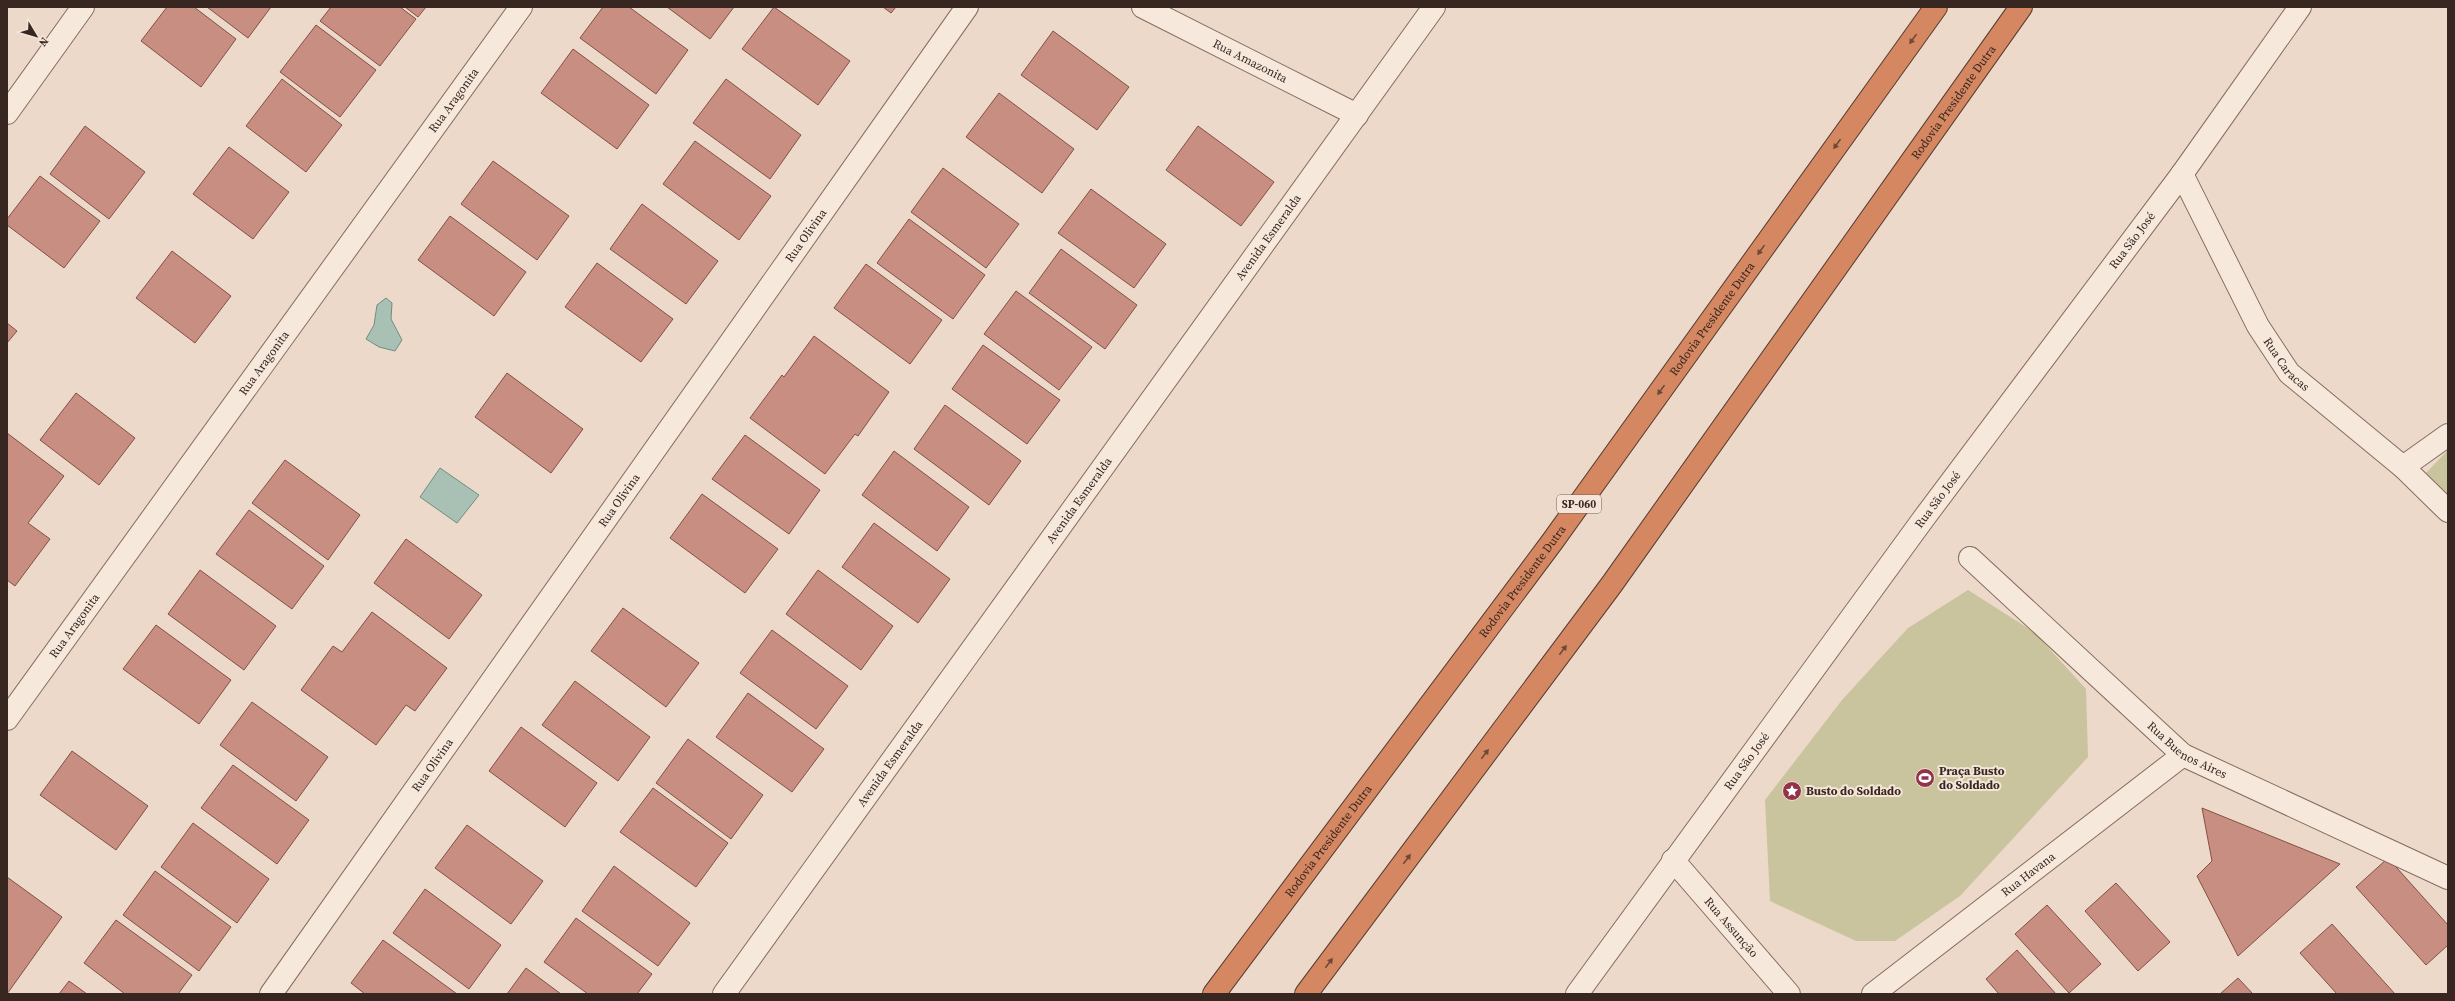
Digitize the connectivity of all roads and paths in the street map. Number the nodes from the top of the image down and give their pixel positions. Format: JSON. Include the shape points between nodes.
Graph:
{"nodes":[{"id":1,"x":83,"y":7,"type":"edge"},
{"id":2,"x":521,"y":7,"type":"edge"},
{"id":3,"x":967,"y":7,"type":"edge"},
{"id":4,"x":1143,"y":7,"type":"edge"},
{"id":5,"x":1434,"y":7,"type":"edge"},
{"id":6,"x":1936,"y":7,"type":"edge"},
{"id":7,"x":2021,"y":7,"type":"edge"},
{"id":8,"x":2300,"y":7,"type":"edge"},
{"id":9,"x":7,"y":113,"type":"edge"},
{"id":10,"x":1357,"y":115,"type":"junction"},
{"id":11,"x":2182,"y":174,"type":"junction"},
{"id":12,"x":2448,"y":435,"type":"edge"},
{"id":13,"x":2403,"y":467,"type":"junction"},
{"id":14,"x":2448,"y":511,"type":"edge"},
{"id":15,"x":1970,"y":558,"type":"dead end"},
{"id":16,"x":7,"y":719,"type":"edge"},
{"id":17,"x":2183,"y":755,"type":"junction"},
{"id":18,"x":1673,"y":860,"type":"junction"},
{"id":19,"x":2448,"y":878,"type":"edge"},
{"id":20,"x":271,"y":994,"type":"edge"},
{"id":21,"x":724,"y":994,"type":"edge"},
{"id":22,"x":1214,"y":994,"type":"edge"},
{"id":23,"x":1306,"y":994,"type":"edge"},
{"id":24,"x":1577,"y":994,"type":"edge"},
{"id":25,"x":1789,"y":994,"type":"edge"},
{"id":26,"x":1873,"y":994,"type":"edge"}],
"edges":[{"from":1,"to":9,"type":"street"},
{"from":2,"to":16,"type":"street","name":"Rua Aragonita"},
{"from":3,"to":20,"type":"street","name":"Rua Olivina"},
{"from":4,"to":10,"type":"street","name":"Rua Amazonita"},
{"from":5,"to":10,"type":"street","name":"Avenida Esmeralda"},
{"from":6,"to":22,"type":"highway","name":"Rodovia Presidente Dutra","number":"SP-060","one_way":true,"via":[[1552,542]]},
{"from":23,"to":7,"type":"highway","name":"Rodovia Presidente Dutra","one_way":true,"via":[[1612,584]]},
{"from":8,"to":11,"type":"street","name":"Rua São José"},
{"from":10,"to":21,"type":"street","name":"Avenida Esmeralda"},
{"from":11,"to":13,"type":"street","name":"Rua Caracas","via":[[2258,326],[2289,373]]},
{"from":11,"to":18,"type":"street","name":"Rua São José","via":[[1924,518]]},
{"from":12,"to":13,"type":"street"},
{"from":13,"to":14,"type":"street","name":"Rua Caracas"},
{"from":15,"to":17,"type":"street","name":"Rua Buenos Aires"},
{"from":17,"to":19,"type":"street","name":"Rua Buenos Aires"},
{"from":17,"to":26,"type":"street","name":"Rua Havana"},
{"from":18,"to":24,"type":"street","name":"Rua São José"},
{"from":18,"to":25,"type":"street","name":"Rua Assunção"}]}
